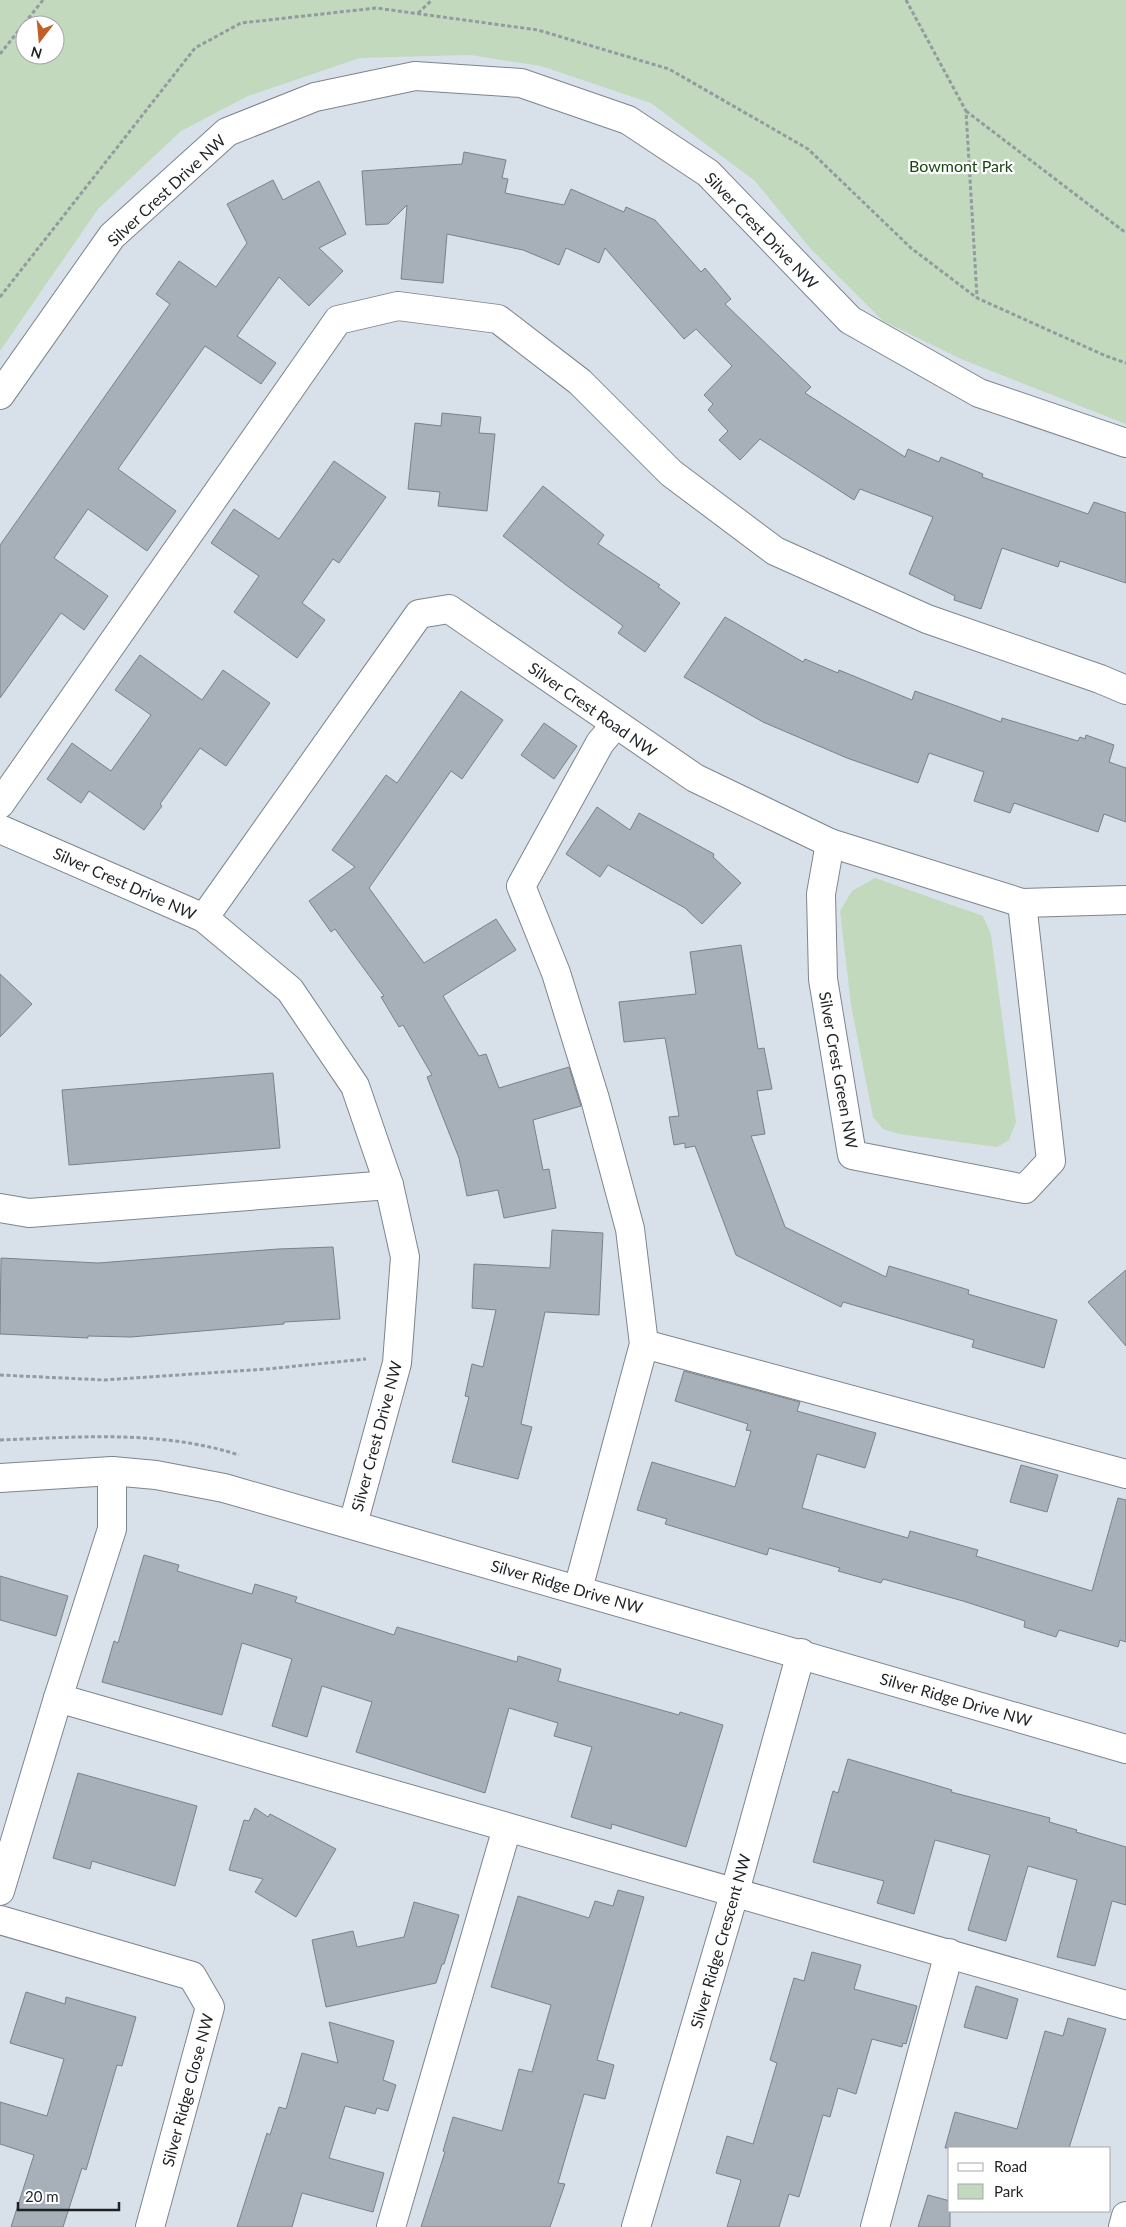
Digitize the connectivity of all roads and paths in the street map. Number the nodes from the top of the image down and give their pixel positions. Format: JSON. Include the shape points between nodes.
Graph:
{"nodes":[{"id":1,"x":43,"y":0,"type":"edge"},
{"id":2,"x":432,"y":0,"type":"edge"},
{"id":3,"x":906,"y":0,"type":"edge"},
{"id":4,"x":417,"y":14,"type":"junction"},
{"id":5,"x":0,"y":54,"type":"edge"},
{"id":6,"x":966,"y":111,"type":"junction"},
{"id":7,"x":1126,"y":232,"type":"edge"},
{"id":8,"x":0,"y":297,"type":"edge"},
{"id":9,"x":977,"y":298,"type":"junction"},
{"id":10,"x":1126,"y":363,"type":"edge"},
{"id":11,"x":0,"y":395,"type":"edge"},
{"id":12,"x":1126,"y":444,"type":"edge"},
{"id":13,"x":1126,"y":690,"type":"edge"},
{"id":14,"x":615,"y":725,"type":"junction"},
{"id":15,"x":0,"y":804,"type":"edge"},
{"id":16,"x":0,"y":829,"type":"edge"},
{"id":17,"x":830,"y":844,"type":"junction"},
{"id":18,"x":1126,"y":900,"type":"edge"},
{"id":19,"x":1022,"y":903,"type":"junction"},
{"id":20,"x":204,"y":918,"type":"junction"},
{"id":21,"x":389,"y":1184,"type":"junction"},
{"id":22,"x":0,"y":1208,"type":"edge"},
{"id":23,"x":644,"y":1344,"type":"junction"},
{"id":24,"x":398,"y":1359,"type":"junction"},
{"id":25,"x":0,"y":1376,"type":"edge"},
{"id":26,"x":112,"y":1471,"type":"junction"},
{"id":27,"x":1126,"y":1474,"type":"edge"},
{"id":28,"x":0,"y":1478,"type":"edge"},
{"id":29,"x":353,"y":1524,"type":"junction"},
{"id":30,"x":578,"y":1589,"type":"junction"},
{"id":31,"x":801,"y":1653,"type":"junction"},
{"id":32,"x":58,"y":1698,"type":"junction"},
{"id":33,"x":1126,"y":1749,"type":"edge"},
{"id":34,"x":507,"y":1828,"type":"junction"},
{"id":35,"x":0,"y":1891,"type":"edge"},
{"id":36,"x":735,"y":1891,"type":"junction"},
{"id":37,"x":0,"y":1920,"type":"edge"},
{"id":38,"x":948,"y":1953,"type":"junction"},
{"id":39,"x":1126,"y":2004,"type":"edge"},
{"id":40,"x":1126,"y":2216,"type":"edge"},
{"id":41,"x":150,"y":2227,"type":"edge"},
{"id":42,"x":391,"y":2227,"type":"edge"},
{"id":43,"x":636,"y":2227,"type":"edge"},
{"id":44,"x":875,"y":2227,"type":"edge"},
{"id":45,"x":1123,"y":2227,"type":"edge"}],
"edges":[{"from":1,"to":5,"type":"path"},
{"from":2,"to":4,"type":"path"},
{"from":3,"to":6,"type":"path"},
{"from":4,"to":8,"type":"path","via":[[376,8],[242,23],[195,48]]},
{"from":4,"to":9,"type":"path","via":[[538,30],[670,69],[808,149],[911,248]]},
{"from":6,"to":7,"type":"path"},
{"from":6,"to":9,"type":"path"},
{"from":9,"to":10,"type":"path"},
{"from":11,"to":12,"type":"street","name":"Silver Crest Drive NW","via":[[112,236],[227,132],[315,96],[415,76],[521,83],[628,120],[708,172],[850,320],[978,393]]},
{"from":13,"to":15,"type":"street","via":[[928,619],[775,551],[671,473],[580,382],[498,319],[398,306],[338,320]]},
{"from":14,"to":17,"type":"street","name":"Silver Crest Road NW","via":[[695,778]]},
{"from":14,"to":20,"type":"street","name":"Silver Crest Road NW","via":[[449,609],[419,614]]},
{"from":14,"to":23,"type":"street","via":[[600,743],[521,886],[556,973],[595,1099],[630,1230]]},
{"from":16,"to":20,"type":"street","name":"Silver Crest Drive NW"},
{"from":17,"to":19,"type":"street","name":"Silver Crest Road NW"},
{"from":17,"to":19,"type":"street","name":"Silver Crest Green NW","via":[[821,894],[823,979],[852,1155],[1024,1189],[1051,1161]]},
{"from":18,"to":19,"type":"street","name":"Silver Crest Road NW"},
{"from":20,"to":21,"type":"street","name":"Silver Crest Drive NW","via":[[290,990],[355,1086]]},
{"from":21,"to":22,"type":"street","via":[[29,1213]]},
{"from":21,"to":24,"type":"street","name":"Silver Crest Drive NW","via":[[405,1258]]},
{"from":23,"to":27,"type":"street"},
{"from":23,"to":30,"type":"street"},
{"from":24,"to":25,"type":"path","via":[[376,1358],[104,1380]]},
{"from":24,"to":29,"type":"street","name":"Silver Crest Drive NW"},
{"from":26,"to":28,"type":"street","name":"Silver Ridge Drive NW"},
{"from":26,"to":29,"type":"street","name":"Silver Ridge Drive NW","via":[[156,1475],[224,1488]]},
{"from":26,"to":32,"type":"street","via":[[112,1529]]},
{"from":29,"to":30,"type":"street","name":"Silver Ridge Drive NW"},
{"from":30,"to":31,"type":"street","name":"Silver Ridge Drive NW"},
{"from":31,"to":33,"type":"street","name":"Silver Ridge Drive NW"},
{"from":31,"to":36,"type":"street","name":"Silver Ridge Crescent NW"},
{"from":32,"to":34,"type":"street"},
{"from":32,"to":35,"type":"street"},
{"from":34,"to":36,"type":"street"},
{"from":34,"to":42,"type":"street"},
{"from":36,"to":38,"type":"street"},
{"from":36,"to":43,"type":"street","name":"Silver Ridge Crescent NW"},
{"from":37,"to":41,"type":"street","name":"Silver Ridge Close NW","via":[[192,1976],[210,2007]]},
{"from":38,"to":39,"type":"street"},
{"from":38,"to":44,"type":"street"},
{"from":40,"to":45,"type":"street"}]}
